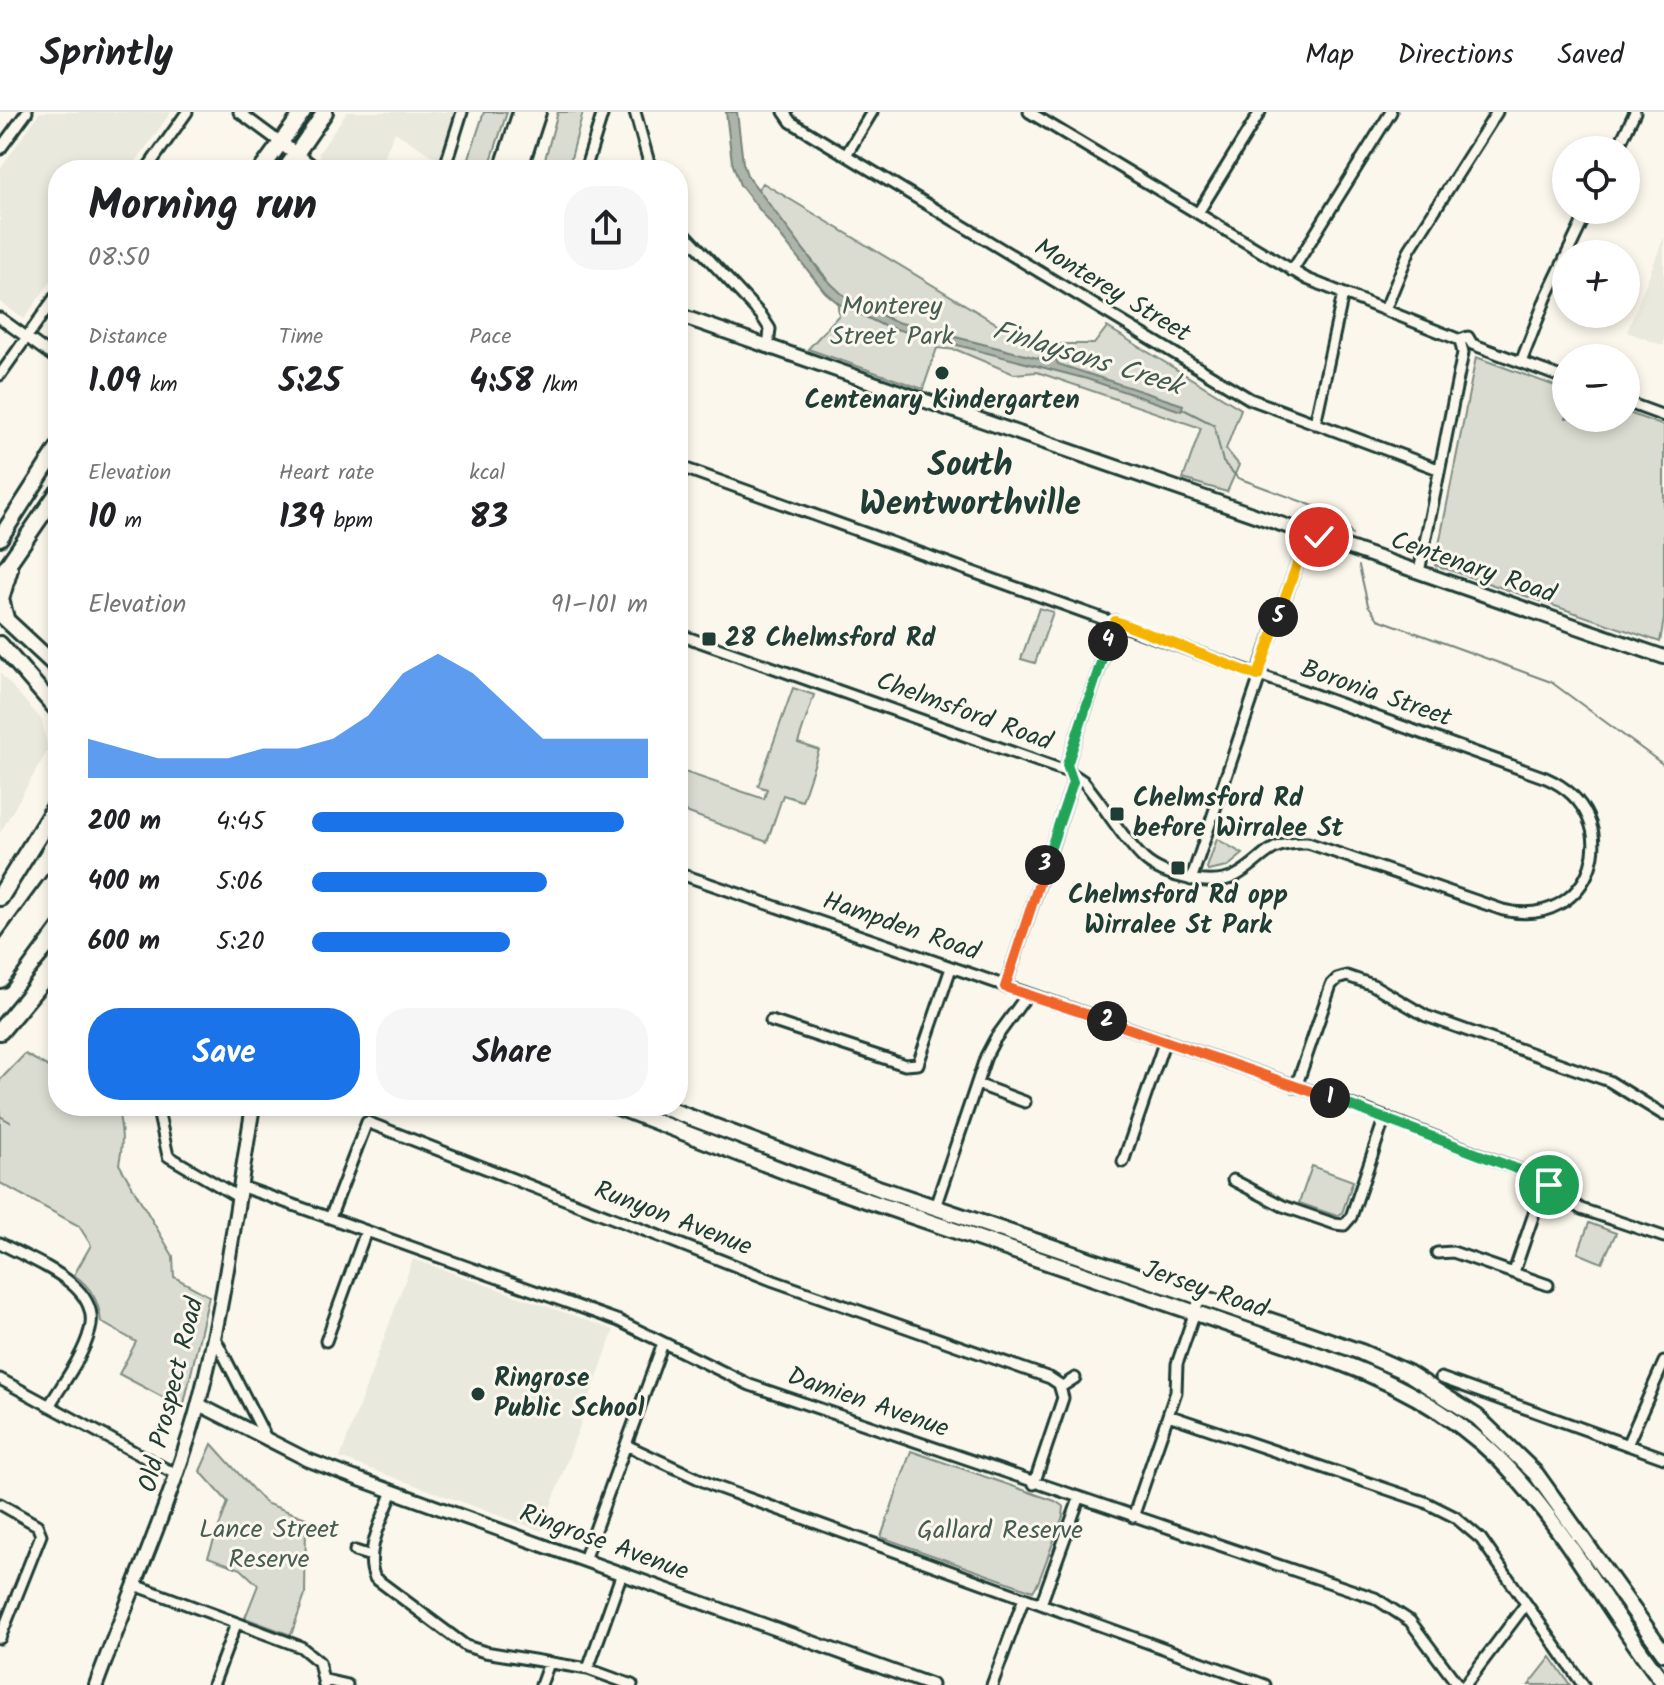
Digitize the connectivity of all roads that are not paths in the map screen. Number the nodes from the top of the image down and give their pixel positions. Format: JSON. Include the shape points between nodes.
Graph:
{"nodes":[{"id":1,"x":27,"y":112,"type":"edge"},
{"id":2,"x":187,"y":112,"type":"edge"},
{"id":3,"x":239,"y":112,"type":"edge"},
{"id":4,"x":303,"y":112,"type":"edge"},
{"id":5,"x":325,"y":112,"type":"edge"},
{"id":6,"x":462,"y":112,"type":"edge"},
{"id":7,"x":522,"y":112,"type":"edge"},
{"id":8,"x":537,"y":112,"type":"edge"},
{"id":9,"x":603,"y":112,"type":"edge"},
{"id":10,"x":635,"y":112,"type":"edge"},
{"id":11,"x":784,"y":112,"type":"edge"},
{"id":12,"x":872,"y":112,"type":"edge"},
{"id":13,"x":1029,"y":112,"type":"edge"},
{"id":14,"x":1260,"y":112,"type":"edge"},
{"id":15,"x":1391,"y":112,"type":"edge"},
{"id":16,"x":1497,"y":112,"type":"edge"},
{"id":17,"x":1635,"y":112,"type":"edge"},
{"id":18,"x":1624,"y":136,"type":"edge"},
{"id":19,"x":281,"y":143,"type":"junction"},
{"id":20,"x":0,"y":149,"type":"edge"},
{"id":21,"x":846,"y":155,"type":"junction"},
{"id":22,"x":296,"y":156,"type":"junction"},
{"id":23,"x":153,"y":160,"type":"edge"},
{"id":24,"x":268,"y":160,"type":"edge"},
{"id":25,"x":293,"y":160,"type":"edge"},
{"id":26,"x":302,"y":160,"type":"edge"},
{"id":27,"x":447,"y":160,"type":"edge"},
{"id":28,"x":506,"y":160,"type":"edge"},
{"id":29,"x":521,"y":160,"type":"edge"},
{"id":30,"x":588,"y":160,"type":"edge"},
{"id":31,"x":648,"y":160,"type":"edge"},
{"id":32,"x":1198,"y":213,"type":"junction"},
{"id":33,"x":688,"y":237,"type":"edge"},
{"id":34,"x":1292,"y":271,"type":"junction"},
{"id":35,"x":1552,"y":285,"type":"edge"},
{"id":36,"x":1343,"y":294,"type":"junction"},
{"id":37,"x":48,"y":307,"type":"edge"},
{"id":38,"x":1385,"y":310,"type":"junction"},
{"id":39,"x":0,"y":318,"type":"edge"},
{"id":40,"x":688,"y":319,"type":"edge"},
{"id":41,"x":27,"y":337,"type":"junction"},
{"id":42,"x":1465,"y":344,"type":"junction"},
{"id":43,"x":768,"y":347,"type":"junction"},
{"id":44,"x":48,"y":353,"type":"edge"},
{"id":45,"x":1521,"y":362,"type":"junction"},
{"id":46,"x":1552,"y":374,"type":"edge"},
{"id":47,"x":0,"y":375,"type":"edge"},
{"id":48,"x":1640,"y":407,"type":"edge"},
{"id":49,"x":1664,"y":416,"type":"edge"},
{"id":50,"x":1315,"y":424,"type":"junction"},
{"id":51,"x":48,"y":464,"type":"edge"},
{"id":52,"x":1438,"y":469,"type":"junction"},
{"id":53,"x":688,"y":470,"type":"edge"},
{"id":54,"x":48,"y":506,"type":"edge"},
{"id":55,"x":1308,"y":534,"type":"junction"},
{"id":56,"x":0,"y":538,"type":"edge"},
{"id":57,"x":14,"y":555,"type":"junction"},
{"id":58,"x":1419,"y":572,"type":"junction"},
{"id":59,"x":0,"y":576,"type":"edge"},
{"id":60,"x":3,"y":616,"type":"edge"},
{"id":61,"x":1115,"y":621,"type":"junction"},
{"id":62,"x":688,"y":638,"type":"edge"},
{"id":63,"x":0,"y":644,"type":"edge"},
{"id":64,"x":0,"y":654,"type":"edge"},
{"id":65,"x":1664,"y":657,"type":"edge"},
{"id":66,"x":48,"y":658,"type":"edge"},
{"id":67,"x":23,"y":669,"type":"junction"},
{"id":68,"x":1258,"y":676,"type":"junction"},
{"id":69,"x":48,"y":699,"type":"edge"},
{"id":70,"x":1071,"y":773,"type":"junction"},
{"id":71,"x":48,"y":819,"type":"edge"},
{"id":72,"x":1590,"y":868,"type":"joint"},
{"id":73,"x":688,"y":876,"type":"edge"},
{"id":74,"x":1191,"y":880,"type":"junction"},
{"id":75,"x":48,"y":890,"type":"edge"},
{"id":76,"x":0,"y":897,"type":"edge"},
{"id":77,"x":48,"y":914,"type":"edge"},
{"id":78,"x":0,"y":955,"type":"edge"},
{"id":79,"x":951,"y":968,"type":"junction"},
{"id":80,"x":48,"y":973,"type":"edge"},
{"id":81,"x":0,"y":979,"type":"edge"},
{"id":82,"x":48,"y":984,"type":"edge"},
{"id":83,"x":1005,"y":987,"type":"junction"},
{"id":84,"x":1027,"y":995,"type":"junction"},
{"id":85,"x":771,"y":1021,"type":"dead end"},
{"id":86,"x":0,"y":1031,"type":"edge"},
{"id":87,"x":1165,"y":1040,"type":"junction"},
{"id":88,"x":0,"y":1041,"type":"edge"},
{"id":89,"x":977,"y":1084,"type":"junction"},
{"id":90,"x":1296,"y":1087,"type":"junction"},
{"id":91,"x":1025,"y":1102,"type":"dead end"},
{"id":92,"x":1664,"y":1115,"type":"edge"},
{"id":93,"x":159,"y":1116,"type":"edge"},
{"id":94,"x":251,"y":1116,"type":"edge"},
{"id":95,"x":641,"y":1116,"type":"edge"},
{"id":96,"x":686,"y":1116,"type":"edge"},
{"id":97,"x":1385,"y":1117,"type":"junction"},
{"id":98,"x":1123,"y":1162,"type":"dead end"},
{"id":99,"x":1233,"y":1180,"type":"dead end"},
{"id":100,"x":1567,"y":1186,"type":"dead end"},
{"id":101,"x":1553,"y":1189,"type":"junction"},
{"id":102,"x":239,"y":1191,"type":"junction"},
{"id":103,"x":935,"y":1207,"type":"junction"},
{"id":104,"x":330,"y":1218,"type":"junction"},
{"id":105,"x":1345,"y":1224,"type":"junction"},
{"id":106,"x":366,"y":1231,"type":"junction"},
{"id":107,"x":1350,"y":1234,"type":"dead end"},
{"id":108,"x":1664,"y":1237,"type":"edge"},
{"id":109,"x":0,"y":1243,"type":"edge"},
{"id":110,"x":1437,"y":1253,"type":"dead end"},
{"id":111,"x":1514,"y":1272,"type":"junction"},
{"id":112,"x":1548,"y":1285,"type":"dead end"},
{"id":113,"x":1200,"y":1297,"type":"junction"},
{"id":114,"x":1194,"y":1313,"type":"junction"},
{"id":115,"x":214,"y":1336,"type":"junction"},
{"id":116,"x":327,"y":1341,"type":"dead end"},
{"id":117,"x":663,"y":1343,"type":"junction"},
{"id":118,"x":1664,"y":1362,"type":"edge"},
{"id":119,"x":1075,"y":1378,"type":"dead end"},
{"id":120,"x":1441,"y":1378,"type":"dead end"},
{"id":121,"x":0,"y":1379,"type":"edge"},
{"id":122,"x":1061,"y":1387,"type":"junction"},
{"id":123,"x":198,"y":1404,"type":"junction"},
{"id":124,"x":49,"y":1406,"type":"junction"},
{"id":125,"x":1168,"y":1415,"type":"junction"},
{"id":126,"x":265,"y":1436,"type":"junction"},
{"id":127,"x":626,"y":1445,"type":"junction"},
{"id":128,"x":1627,"y":1445,"type":"junction"},
{"id":129,"x":1664,"y":1458,"type":"edge"},
{"id":130,"x":177,"y":1475,"type":"junction"},
{"id":131,"x":1034,"y":1484,"type":"junction"},
{"id":132,"x":393,"y":1491,"type":"junction"},
{"id":133,"x":1079,"y":1499,"type":"junction"},
{"id":134,"x":0,"y":1504,"type":"edge"},
{"id":135,"x":1133,"y":1517,"type":"junction"},
{"id":136,"x":355,"y":1551,"type":"dead end"},
{"id":137,"x":371,"y":1556,"type":"junction"},
{"id":138,"x":584,"y":1560,"type":"junction"},
{"id":139,"x":622,"y":1573,"type":"junction"},
{"id":140,"x":135,"y":1585,"type":"junction"},
{"id":141,"x":1024,"y":1598,"type":"junction"},
{"id":142,"x":1041,"y":1604,"type":"junction"},
{"id":143,"x":1526,"y":1604,"type":"junction"},
{"id":144,"x":4,"y":1618,"type":"edge"},
{"id":145,"x":236,"y":1624,"type":"junction"},
{"id":146,"x":0,"y":1638,"type":"edge"},
{"id":147,"x":1664,"y":1653,"type":"edge"},
{"id":148,"x":549,"y":1663,"type":"junction"},
{"id":149,"x":588,"y":1669,"type":"junction"},
{"id":150,"x":324,"y":1682,"type":"edge"},
{"id":151,"x":1664,"y":1683,"type":"edge"},
{"id":152,"x":96,"y":1685,"type":"edge"},
{"id":153,"x":213,"y":1685,"type":"edge"},
{"id":154,"x":347,"y":1685,"type":"edge"},
{"id":155,"x":541,"y":1685,"type":"edge"},
{"id":156,"x":632,"y":1685,"type":"edge"},
{"id":157,"x":931,"y":1685,"type":"edge"},
{"id":158,"x":992,"y":1685,"type":"edge"},
{"id":159,"x":1265,"y":1685,"type":"edge"},
{"id":160,"x":1458,"y":1685,"type":"edge"},
{"id":161,"x":1465,"y":1685,"type":"edge"},
{"id":162,"x":1583,"y":1685,"type":"edge"}],
"edges":[{"from":1,"to":20,"type":"street"},
{"from":2,"to":23,"type":"street"},
{"from":3,"to":19,"type":"street"},
{"from":4,"to":19,"type":"highway"},
{"from":5,"to":22,"type":"highway"},
{"from":6,"to":27,"type":"street"},
{"from":7,"to":28,"type":"highway"},
{"from":8,"to":29,"type":"highway"},
{"from":9,"to":30,"type":"street"},
{"from":10,"to":31,"type":"street"},
{"from":11,"to":21,"type":"street","name":"Monterey Street","via":[[791,122]]},
{"from":12,"to":21,"type":"street"},
{"from":13,"to":32,"type":"street"},
{"from":14,"to":32,"type":"street"},
{"from":15,"to":34,"type":"street"},
{"from":16,"to":38,"type":"street","via":[[1410,249]]},
{"from":17,"to":18,"type":"street"},
{"from":19,"to":22,"type":"main road"},
{"from":19,"to":24,"type":"highway"},
{"from":21,"to":50,"type":"street","name":"Monterey Street","via":[[1243,395]]},
{"from":22,"to":25,"type":"highway"},
{"from":22,"to":26,"type":"main road"},
{"from":32,"to":34,"type":"street"},
{"from":33,"to":43,"type":"street","via":[[761,315],[770,329]]},
{"from":34,"to":36,"type":"street"},
{"from":35,"to":45,"type":"street"},
{"from":36,"to":38,"type":"street"},
{"from":36,"to":50,"type":"street"},
{"from":37,"to":41,"type":"street"},
{"from":38,"to":42,"type":"street"},
{"from":39,"to":41,"type":"street"},
{"from":40,"to":43,"type":"main road","name":"Centenary Road"},
{"from":41,"to":44,"type":"street"},
{"from":41,"to":47,"type":"street"},
{"from":42,"to":45,"type":"street"},
{"from":42,"to":52,"type":"street"},
{"from":43,"to":55,"type":"main road","name":"Centenary Road"},
{"from":45,"to":46,"type":"street"},
{"from":48,"to":49,"type":"street"},
{"from":50,"to":52,"type":"street","name":"Monterey Street"},
{"from":51,"to":56,"type":"highway"},
{"from":52,"to":58,"type":"street"},
{"from":53,"to":61,"type":"street","name":"Boronia Street"},
{"from":54,"to":57,"type":"highway"},
{"from":55,"to":58,"type":"main road","name":"Centenary Road"},
{"from":55,"to":68,"type":"street"},
{"from":57,"to":59,"type":"highway"},
{"from":57,"to":60,"type":"highway","via":[[1,599]]},
{"from":58,"to":65,"type":"main road","name":"Centenary Road"},
{"from":60,"to":66,"type":"highway"},
{"from":61,"to":68,"type":"street","name":"Boronia Street"},
{"from":61,"to":70,"type":"street","via":[[1067,765]]},
{"from":62,"to":70,"type":"street","name":"Chelmsford Road"},
{"from":63,"to":67,"type":"highway"},
{"from":64,"to":67,"type":"highway"},
{"from":67,"to":69,"type":"highway"},
{"from":68,"to":72,"type":"street","name":"Boronia Street","via":[[1558,783],[1579,800],[1590,819],[1595,847]]},
{"from":68,"to":74,"type":"street"},
{"from":70,"to":74,"type":"street","name":"Chelmsford Road","via":[[1146,861]]},
{"from":70,"to":83,"type":"street","via":[[1073,782]]},
{"from":71,"to":76,"type":"highway"},
{"from":72,"to":74,"type":"street","name":"Chelmsford Road","via":[[1563,902],[1529,914],[1503,910],[1308,843],[1271,849],[1222,882]]},
{"from":73,"to":79,"type":"street","name":"Hampden Road"},
{"from":75,"to":78,"type":"highway"},
{"from":77,"to":81,"type":"highway"},
{"from":79,"to":83,"type":"street","name":"Hampden Road"},
{"from":79,"to":85,"type":"street","via":[[918,1064],[905,1065]]},
{"from":80,"to":86,"type":"highway"},
{"from":82,"to":88,"type":"highway"},
{"from":83,"to":84,"type":"street","name":"Hampden Road"},
{"from":84,"to":87,"type":"street","name":"Hampden Road"},
{"from":84,"to":89,"type":"street","via":[[995,1039]]},
{"from":87,"to":90,"type":"street","name":"Hampden Road"},
{"from":87,"to":98,"type":"street"},
{"from":89,"to":91,"type":"street"},
{"from":89,"to":103,"type":"street"},
{"from":90,"to":92,"type":"street","via":[[1331,985],[1347,976],[1426,1016],[1609,1081]]},
{"from":90,"to":97,"type":"street","name":"Hampden Road"},
{"from":93,"to":102,"type":"street","name":"Damien Avenue","via":[[168,1156]]},
{"from":94,"to":102,"type":"main road","name":"Old Prospect Road"},
{"from":95,"to":114,"type":"highway","name":"Jersey Road","via":[[813,1182]]},
{"from":96,"to":103,"type":"highway","name":"Jersey Road"},
{"from":97,"to":101,"type":"street","name":"Hampden Road","via":[[1533,1175]]},
{"from":97,"to":105,"type":"street"},
{"from":99,"to":105,"type":"street","via":[[1283,1206]]},
{"from":100,"to":101,"type":"street"},
{"from":101,"to":108,"type":"street","name":"Hampden Road","via":[[1581,1209]]},
{"from":101,"to":111,"type":"street","via":[[1540,1196]]},
{"from":102,"to":104,"type":"street","name":"Damien Avenue"},
{"from":102,"to":115,"type":"main road","name":"Old Prospect Road"},
{"from":103,"to":113,"type":"highway","name":"Jersey Road"},
{"from":104,"to":106,"type":"street","name":"Damien Avenue"},
{"from":104,"to":122,"type":"street","name":"Runyon Avenue","via":[[367,1122],[774,1281],[1050,1378]]},
{"from":105,"to":107,"type":"street"},
{"from":106,"to":116,"type":"street"},
{"from":106,"to":117,"type":"street","name":"Damien Avenue","via":[[619,1321]]},
{"from":109,"to":124,"type":"street","via":[[72,1283],[87,1298],[91,1328]]},
{"from":110,"to":111,"type":"street","via":[[1450,1251]]},
{"from":111,"to":112,"type":"street"},
{"from":113,"to":114,"type":"street"},
{"from":113,"to":147,"type":"highway","name":"Jersey Road","via":[[1386,1362],[1477,1417],[1544,1483]]},
{"from":114,"to":125,"type":"street"},
{"from":114,"to":151,"type":"highway","name":"Jersey Road","via":[[1376,1376],[1471,1434],[1532,1497]]},
{"from":115,"to":123,"type":"main road","name":"Old Prospect Road"},
{"from":115,"to":126,"type":"street"},
{"from":117,"to":127,"type":"street"},
{"from":117,"to":131,"type":"street","name":"Damien Avenue","via":[[746,1383]]},
{"from":118,"to":128,"type":"street"},
{"from":119,"to":122,"type":"street"},
{"from":120,"to":128,"type":"street"},
{"from":121,"to":124,"type":"street"},
{"from":122,"to":131,"type":"street","via":[[1062,1403]]},
{"from":123,"to":126,"type":"street","name":"Ringrose Avenue"},
{"from":123,"to":130,"type":"main road","name":"Old Prospect Road"},
{"from":124,"to":130,"type":"street"},
{"from":125,"to":135,"type":"street"},
{"from":125,"to":143,"type":"street","via":[[1440,1508],[1481,1539]]},
{"from":126,"to":132,"type":"street","name":"Ringrose Avenue","via":[[308,1460]]},
{"from":127,"to":138,"type":"street"},
{"from":127,"to":141,"type":"street","via":[[714,1486]]},
{"from":128,"to":129,"type":"street"},
{"from":130,"to":140,"type":"main road","name":"Old Prospect Road"},
{"from":131,"to":133,"type":"street","name":"Damien Avenue"},
{"from":132,"to":137,"type":"street"},
{"from":132,"to":138,"type":"street","name":"Ringrose Avenue"},
{"from":133,"to":135,"type":"street","name":"Damien Avenue"},
{"from":133,"to":142,"type":"street"},
{"from":134,"to":144,"type":"street","via":[[41,1530]]},
{"from":135,"to":160,"type":"street","name":"Damien Avenue","via":[[1375,1598],[1414,1625]]},
{"from":136,"to":137,"type":"street"},
{"from":137,"to":148,"type":"street","via":[[375,1578],[466,1646]]},
{"from":138,"to":139,"type":"street","name":"Ringrose Avenue"},
{"from":139,"to":149,"type":"street"},
{"from":139,"to":157,"type":"street","name":"Ringrose Avenue"},
{"from":140,"to":145,"type":"street"},
{"from":140,"to":152,"type":"main road","name":"Old Prospect Road"},
{"from":141,"to":142,"type":"street"},
{"from":141,"to":158,"type":"street"},
{"from":142,"to":159,"type":"street"},
{"from":143,"to":161,"type":"street"},
{"from":143,"to":162,"type":"street"},
{"from":144,"to":146,"type":"street"},
{"from":145,"to":150,"type":"street","via":[[305,1649],[319,1662]]},
{"from":145,"to":153,"type":"street"},
{"from":148,"to":149,"type":"street"},
{"from":148,"to":155,"type":"street"},
{"from":149,"to":156,"type":"street"},
{"from":150,"to":154,"type":"street"}]}
